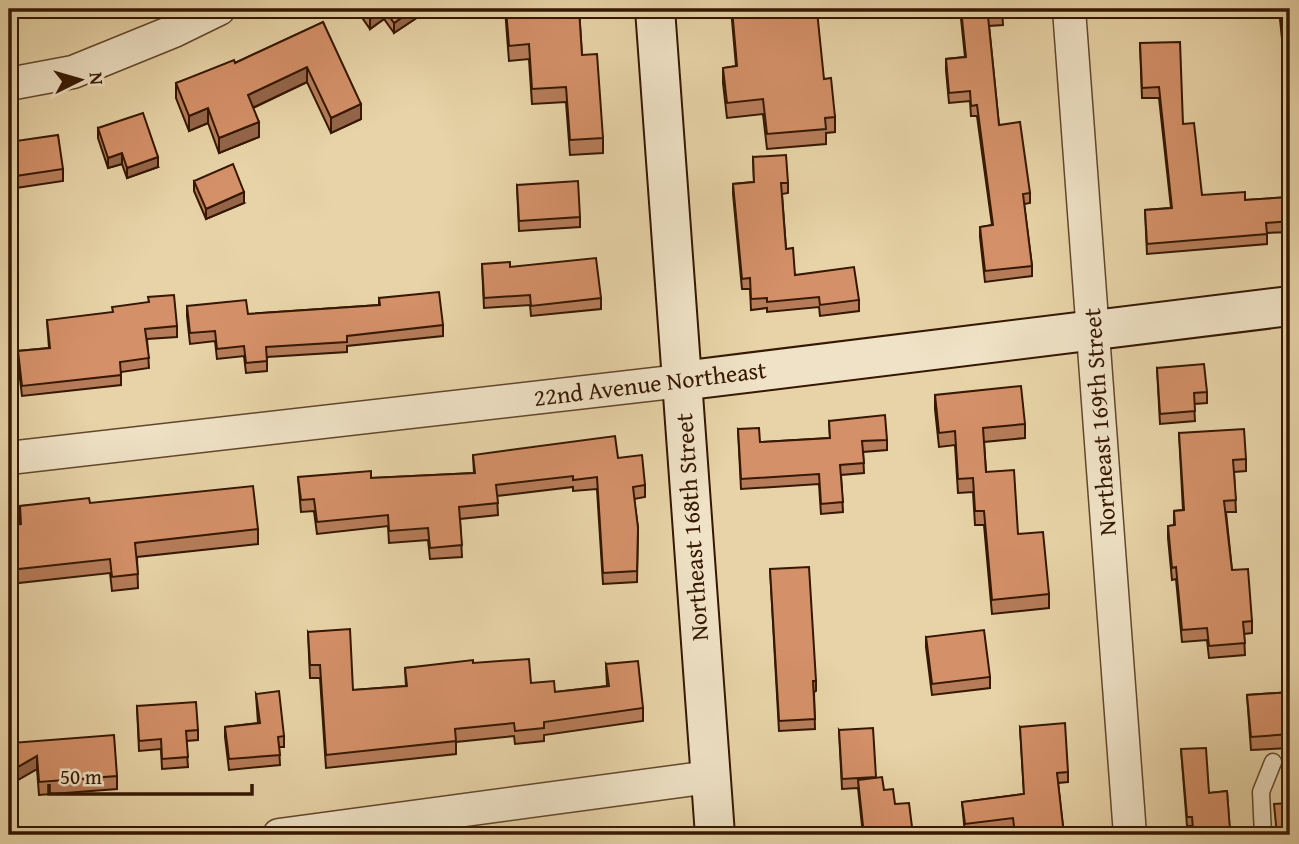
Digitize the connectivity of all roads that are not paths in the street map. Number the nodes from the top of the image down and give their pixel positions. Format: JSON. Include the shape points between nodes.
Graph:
{"nodes":[{"id":1,"x":219,"y":9,"type":"edge"},
{"id":2,"x":655,"y":9,"type":"edge"},
{"id":3,"x":1069,"y":9,"type":"edge"},
{"id":4,"x":9,"y":84,"type":"edge"},
{"id":5,"x":1290,"y":306,"type":"edge"},
{"id":6,"x":1093,"y":331,"type":"junction"},
{"id":7,"x":681,"y":381,"type":"junction"},
{"id":8,"x":9,"y":458,"type":"edge"},
{"id":9,"x":1273,"y":762,"type":"dead end"},
{"id":10,"x":710,"y":777,"type":"junction"},
{"id":11,"x":279,"y":835,"type":"edge"},
{"id":12,"x":715,"y":835,"type":"edge"},
{"id":13,"x":1130,"y":835,"type":"edge"},
{"id":14,"x":1263,"y":835,"type":"edge"}],
"edges":[{"from":1,"to":4,"type":"street","via":[[73,72]]},
{"from":2,"to":7,"type":"street","name":"Northeast 168th Street"},
{"from":3,"to":6,"type":"street","name":"Northeast 169th Street"},
{"from":5,"to":6,"type":"street","name":"22nd Avenue Northeast"},
{"from":6,"to":7,"type":"street","name":"22nd Avenue Northeast"},
{"from":6,"to":13,"type":"street","name":"Northeast 169th Street"},
{"from":7,"to":8,"type":"street","name":"22nd Avenue Northeast"},
{"from":7,"to":10,"type":"street","name":"Northeast 168th Street"},
{"from":9,"to":14,"type":"lane","via":[[1261,792]]},
{"from":10,"to":11,"type":"street"},
{"from":10,"to":12,"type":"street","name":"Northeast 168th Street"}]}
